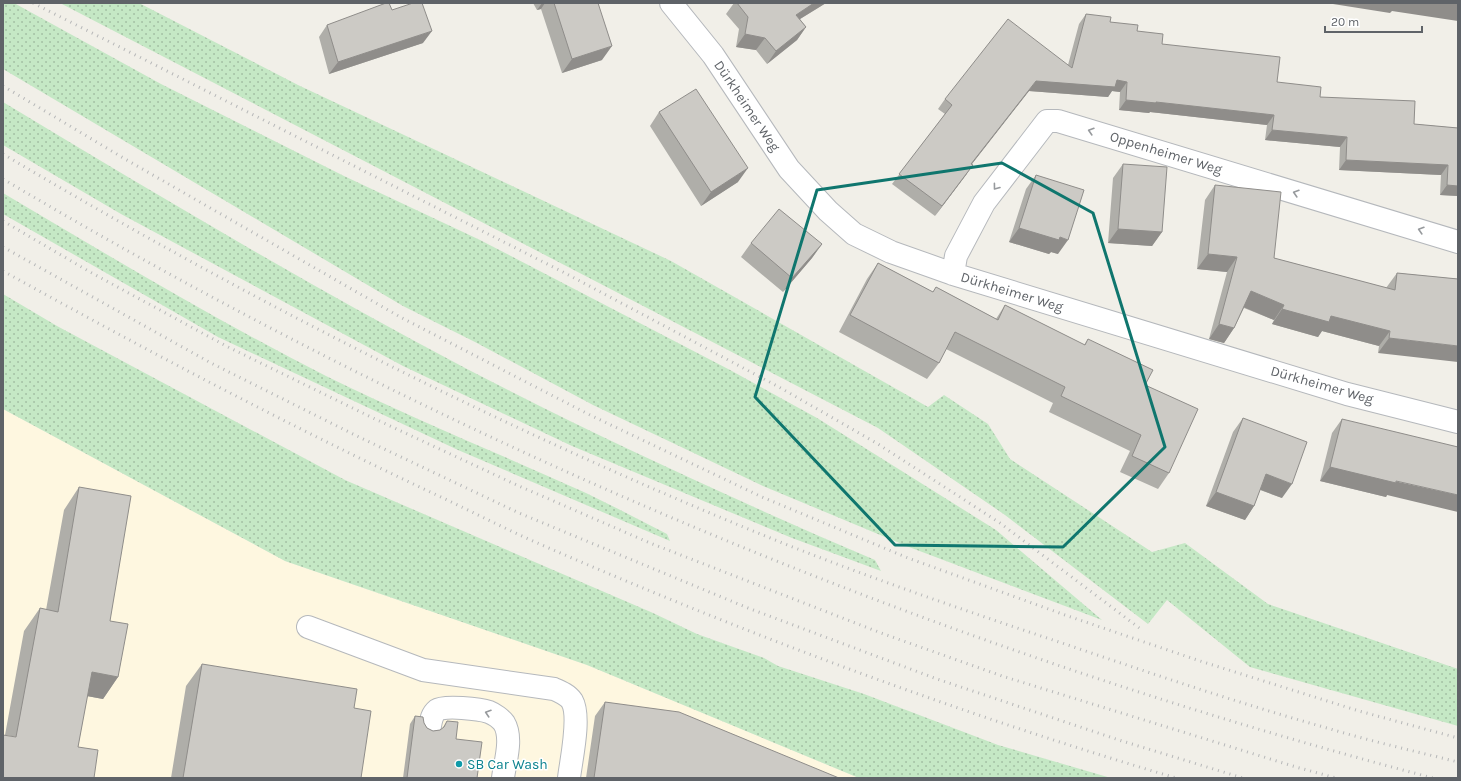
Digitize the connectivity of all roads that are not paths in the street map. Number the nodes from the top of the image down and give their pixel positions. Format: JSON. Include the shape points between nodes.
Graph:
{"nodes":[{"id":1,"x":671,"y":3,"type":"edge"},
{"id":2,"x":1458,"y":242,"type":"edge"},
{"id":3,"x":953,"y":274,"type":"junction"},
{"id":4,"x":1458,"y":422,"type":"edge"},
{"id":5,"x":308,"y":627,"type":"dead end"},
{"id":6,"x":430,"y":726,"type":"dead end"},
{"id":7,"x":503,"y":778,"type":"edge"},
{"id":8,"x":569,"y":778,"type":"edge"}],
"edges":[{"from":1,"to":3,"type":"street","name":"Dürkheimer Weg","via":[[713,55],[789,169],[828,212],[854,234],[891,252]]},
{"from":2,"to":3,"type":"street","name":"Oppenheimer Weg","one_way":true,"via":[[1058,120],[1047,121],[984,203],[956,256]]},
{"from":3,"to":4,"type":"street","name":"Dürkheimer Weg","via":[[1347,394]]},
{"from":5,"to":8,"type":"street","via":[[423,670],[554,689],[565,693],[572,702],[576,715]]},
{"from":7,"to":6,"type":"street","one_way":true,"via":[[507,732],[504,723],[489,712],[448,707],[439,709],[434,714]]}]}
